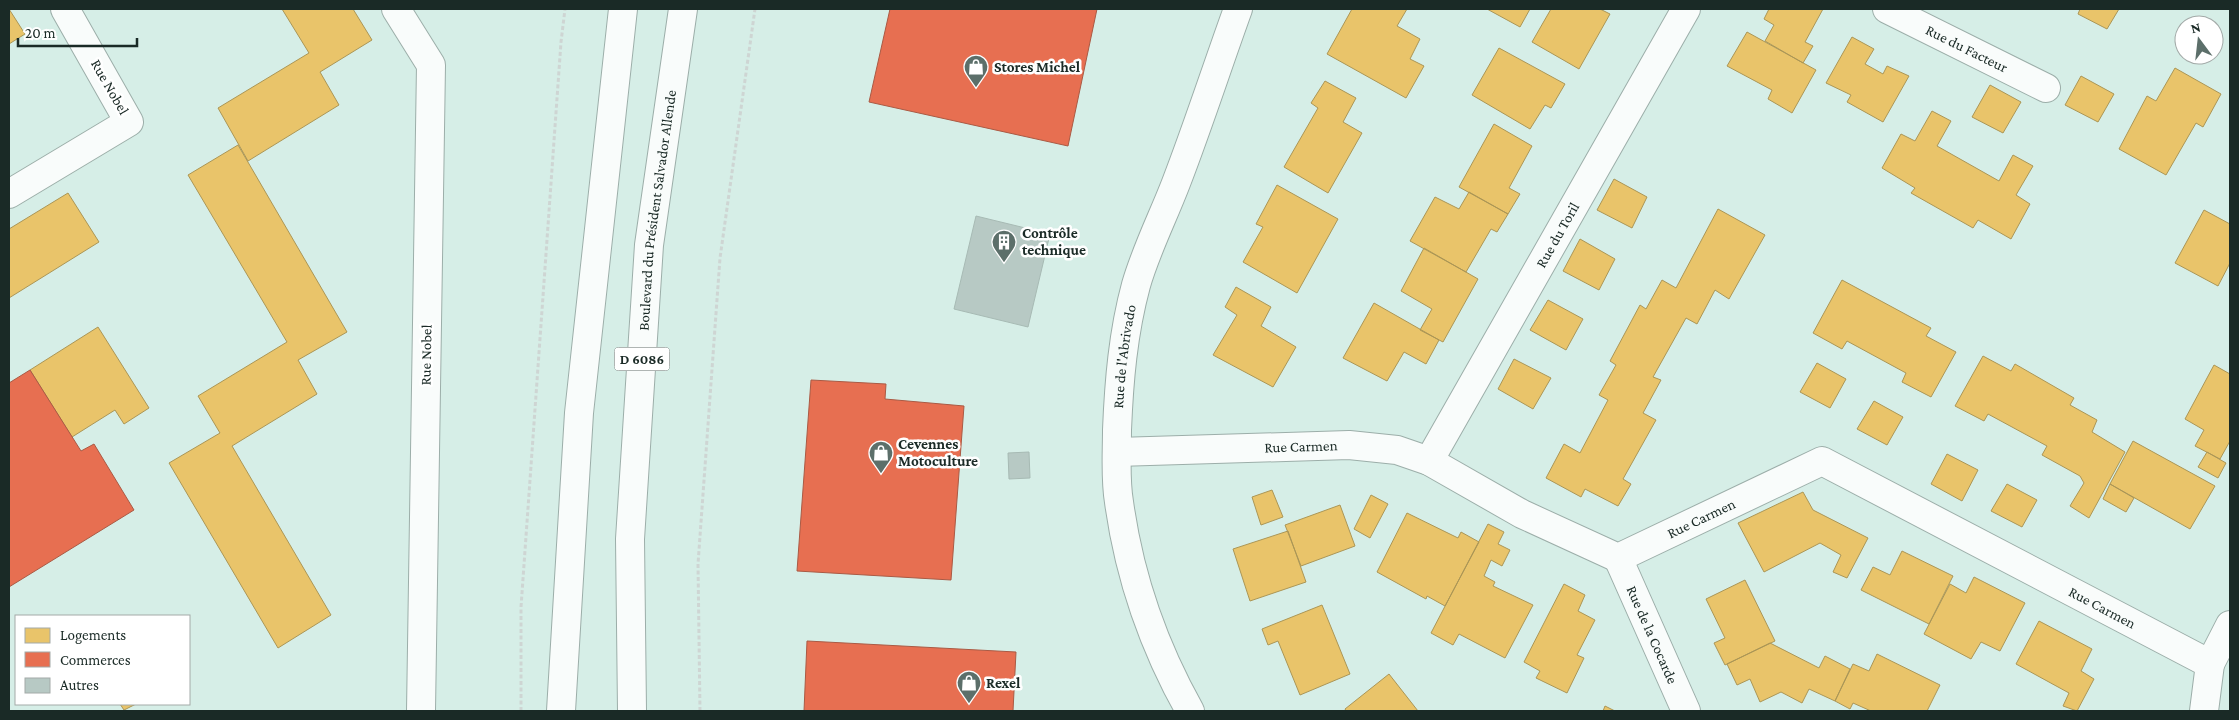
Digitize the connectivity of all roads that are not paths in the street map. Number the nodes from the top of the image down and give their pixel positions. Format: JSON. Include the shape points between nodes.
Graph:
{"nodes":[{"id":1,"x":65,"y":9,"type":"edge"},
{"id":2,"x":396,"y":9,"type":"edge"},
{"id":3,"x":623,"y":9,"type":"edge"},
{"id":4,"x":683,"y":9,"type":"edge"},
{"id":5,"x":1238,"y":9,"type":"edge"},
{"id":6,"x":1686,"y":9,"type":"edge"},
{"id":7,"x":1887,"y":9,"type":"edge"},
{"id":8,"x":2046,"y":88,"type":"dead end"},
{"id":9,"x":9,"y":194,"type":"edge"},
{"id":10,"x":1117,"y":452,"type":"junction"},
{"id":11,"x":1429,"y":461,"type":"junction"},
{"id":12,"x":1618,"y":558,"type":"junction"},
{"id":13,"x":2230,"y":625,"type":"edge"},
{"id":14,"x":2210,"y":664,"type":"junction"},
{"id":15,"x":420,"y":711,"type":"edge"},
{"id":16,"x":561,"y":711,"type":"edge"},
{"id":17,"x":632,"y":711,"type":"edge"},
{"id":18,"x":1190,"y":711,"type":"edge"},
{"id":19,"x":1686,"y":711,"type":"edge"},
{"id":20,"x":2204,"y":711,"type":"edge"}],
"edges":[{"from":1,"to":9,"type":"street","name":"Rue Nobel","via":[[129,122]]},
{"from":2,"to":15,"type":"street","name":"Rue Nobel","via":[[431,65]]},
{"from":3,"to":16,"type":"street","via":[[579,413]]},
{"from":4,"to":17,"type":"street","name":"Boulevard du Président Salvador Allende","number":"D 6086","via":[[649,245],[630,539]]},
{"from":5,"to":10,"type":"street","name":"Rue de l'Abrivado","via":[[1136,284],[1125,333]]},
{"from":6,"to":11,"type":"street","name":"Rue du Toril"},
{"from":7,"to":8,"type":"street","name":"Rue du Facteur"},
{"from":10,"to":11,"type":"street","name":"Rue Carmen","via":[[1350,445],[1396,450]]},
{"from":10,"to":18,"type":"street","name":"Rue de l'Abrivado","via":[[1118,500],[1127,548],[1147,619],[1175,686]]},
{"from":11,"to":12,"type":"street","name":"Rue Carmen","via":[[1522,514]]},
{"from":12,"to":14,"type":"street","name":"Rue Carmen","via":[[1822,460]]},
{"from":12,"to":19,"type":"street","name":"Rue de la Cocarde"},
{"from":13,"to":14,"type":"street"},
{"from":14,"to":20,"type":"street"}]}
